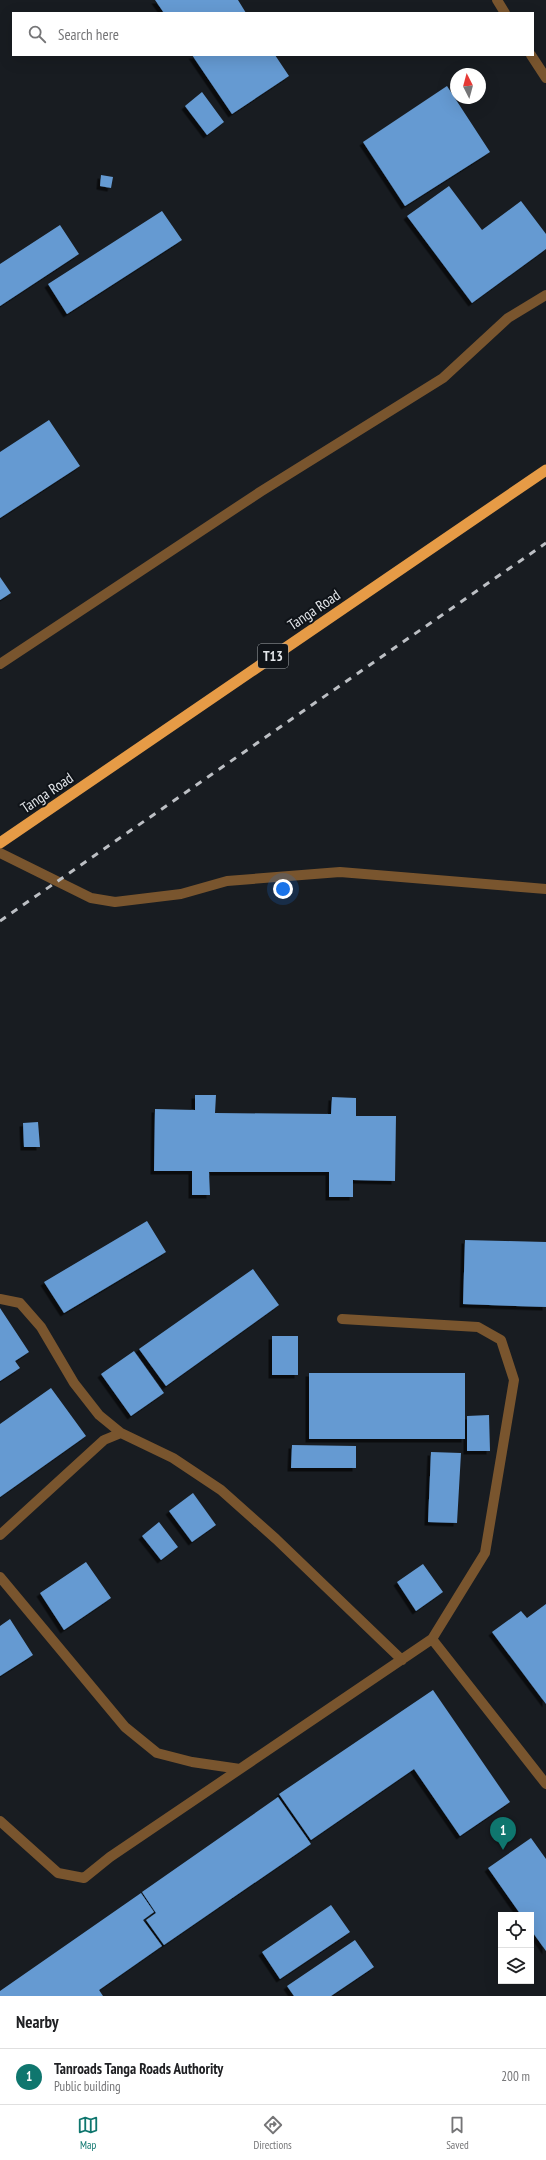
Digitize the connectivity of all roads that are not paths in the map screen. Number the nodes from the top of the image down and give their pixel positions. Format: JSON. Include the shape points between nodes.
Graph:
{"nodes":[{"id":1,"x":497,"y":0,"type":"edge"},
{"id":2,"x":504,"y":12,"type":"edge"},
{"id":3,"x":532,"y":56,"type":"edge"},
{"id":4,"x":546,"y":78,"type":"edge"},
{"id":5,"x":546,"y":295,"type":"edge"},
{"id":6,"x":546,"y":470,"type":"edge"},
{"id":7,"x":0,"y":664,"type":"edge"},
{"id":8,"x":0,"y":843,"type":"edge"},
{"id":9,"x":0,"y":852,"type":"edge"},
{"id":10,"x":546,"y":889,"type":"edge"},
{"id":11,"x":0,"y":1299,"type":"edge"},
{"id":12,"x":342,"y":1319,"type":"dead end"},
{"id":13,"x":122,"y":1433,"type":"junction"},
{"id":14,"x":0,"y":1535,"type":"edge"},
{"id":15,"x":0,"y":1577,"type":"edge"},
{"id":16,"x":432,"y":1639,"type":"junction"},
{"id":17,"x":402,"y":1660,"type":"junction"},
{"id":18,"x":240,"y":1769,"type":"junction"},
{"id":19,"x":546,"y":1784,"type":"edge"},
{"id":20,"x":0,"y":1821,"type":"edge"}],
"edges":[{"from":1,"to":2,"type":"lane"},
{"from":3,"to":4,"type":"lane"},
{"from":5,"to":7,"type":"lane","via":[[508,318],[443,378],[260,492]]},
{"from":6,"to":8,"type":"highway","name":"Tanga Road","number":"T13"},
{"from":9,"to":10,"type":"lane","via":[[91,898],[115,902],[181,894],[227,880],[340,872]]},
{"from":11,"to":13,"type":"lane","via":[[20,1304],[37,1322],[74,1382],[99,1415]]},
{"from":12,"to":16,"type":"lane","via":[[478,1327],[501,1340],[514,1380],[485,1553]]},
{"from":13,"to":14,"type":"lane","via":[[104,1440]]},
{"from":13,"to":17,"type":"lane","via":[[173,1458],[221,1490]]},
{"from":15,"to":18,"type":"lane","via":[[125,1727],[157,1753],[192,1762]]},
{"from":16,"to":17,"type":"lane"},
{"from":16,"to":19,"type":"lane"},
{"from":17,"to":18,"type":"lane"},
{"from":18,"to":20,"type":"lane","via":[[110,1857],[84,1878],[58,1873]]}]}
